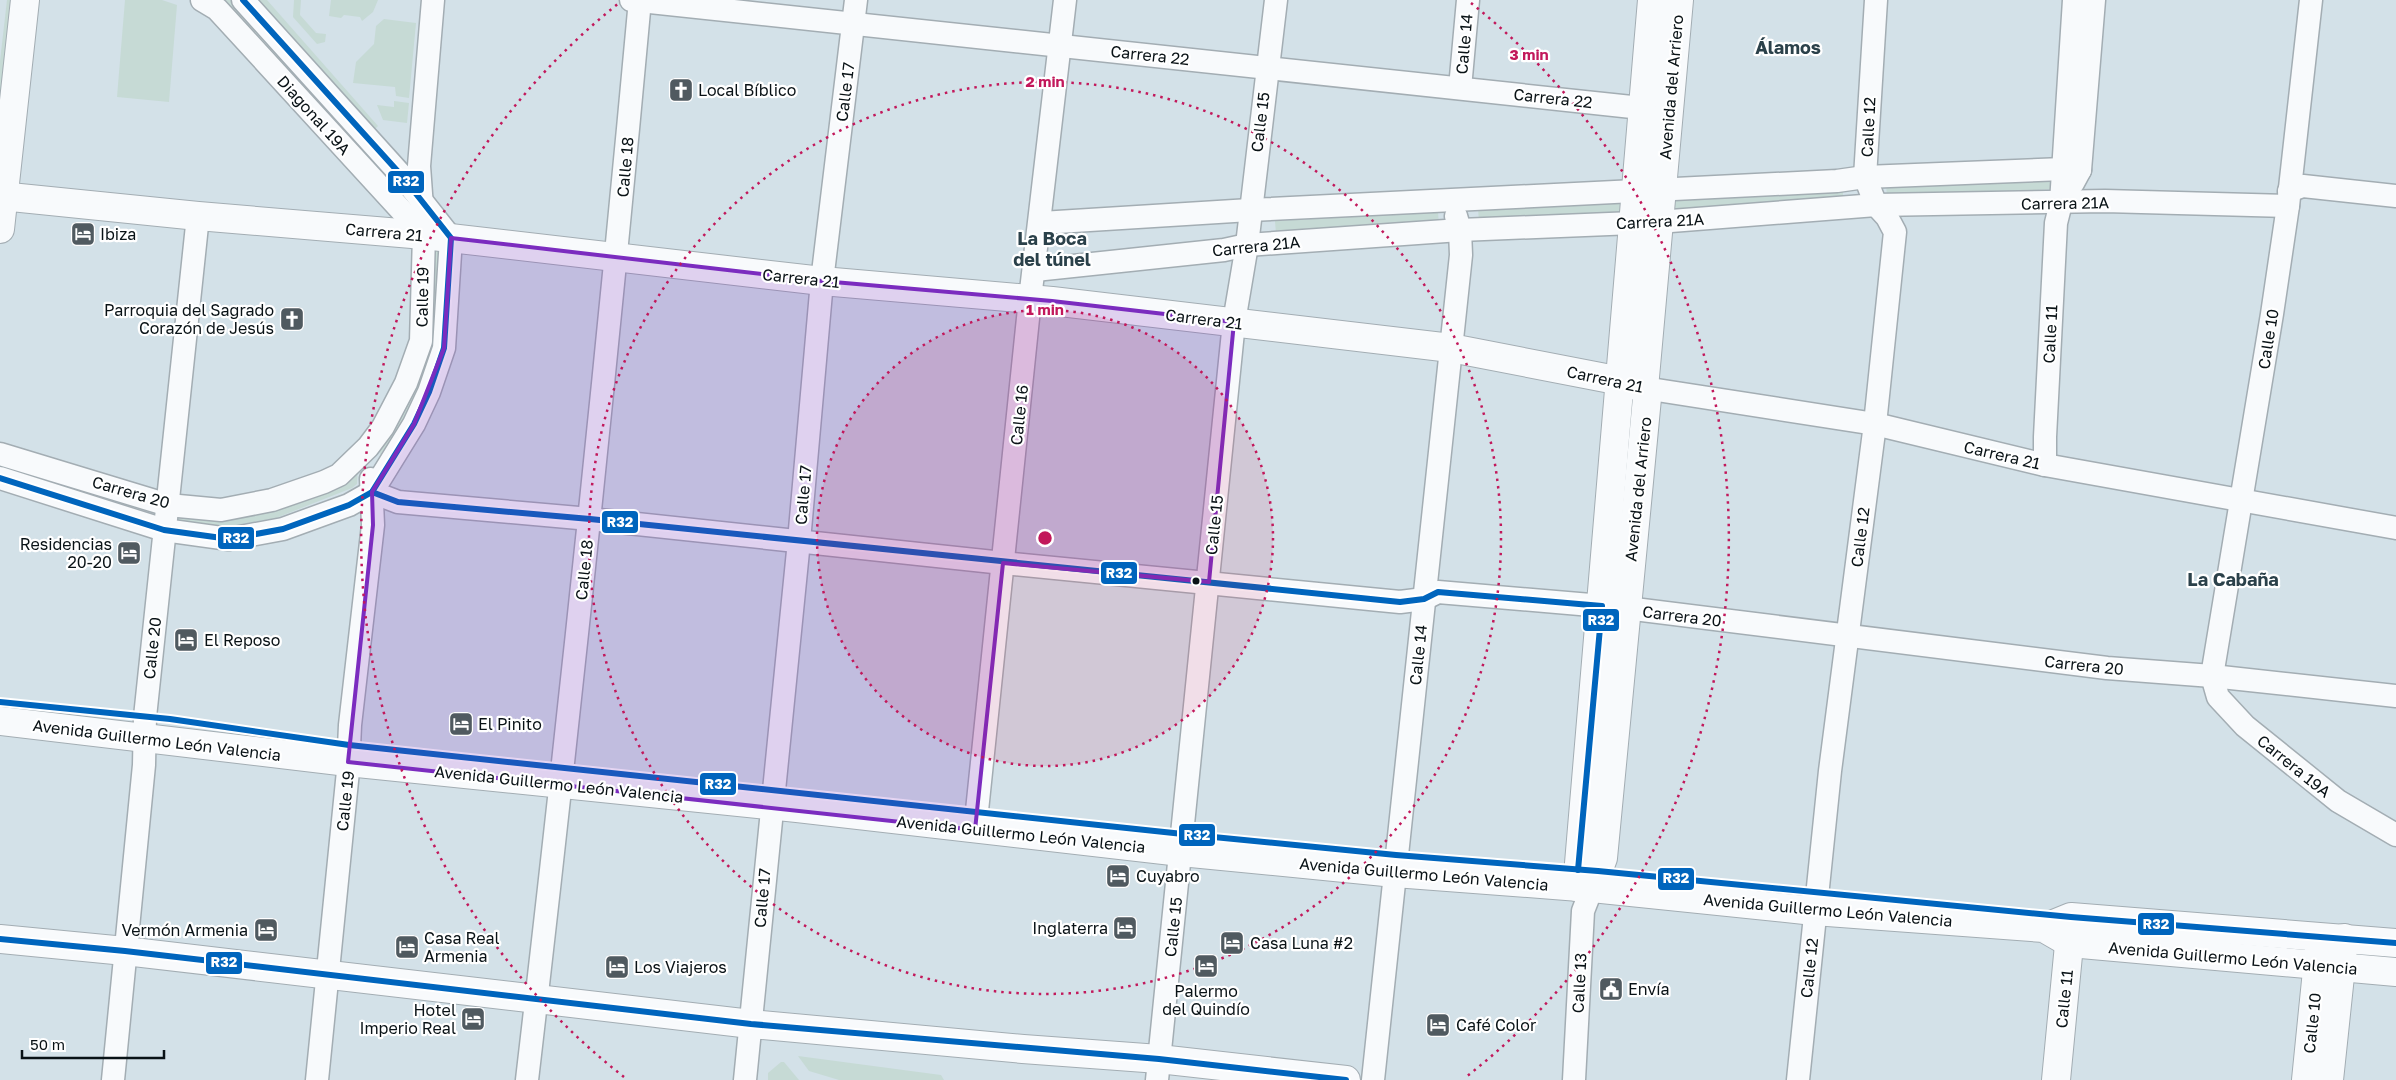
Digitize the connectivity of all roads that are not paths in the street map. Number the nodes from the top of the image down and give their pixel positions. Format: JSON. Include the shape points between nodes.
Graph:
{"nodes":[{"id":1,"x":24,"y":0,"type":"edge"},
{"id":2,"x":202,"y":0,"type":"edge"},
{"id":3,"x":243,"y":0,"type":"edge"},
{"id":4,"x":433,"y":0,"type":"edge"},
{"id":5,"x":637,"y":0,"type":"edge"},
{"id":6,"x":856,"y":0,"type":"edge"},
{"id":7,"x":1065,"y":0,"type":"edge"},
{"id":8,"x":1276,"y":0,"type":"edge"},
{"id":9,"x":1468,"y":0,"type":"edge"},
{"id":10,"x":1652,"y":0,"type":"edge"},
{"id":11,"x":1679,"y":0,"type":"edge"},
{"id":12,"x":1876,"y":0,"type":"edge"},
{"id":13,"x":2074,"y":0,"type":"edge"},
{"id":14,"x":2094,"y":0,"type":"edge"},
{"id":15,"x":2311,"y":0,"type":"edge"},
{"id":16,"x":853,"y":24,"type":"junction"},
{"id":17,"x":1060,"y":46,"type":"junction"},
{"id":18,"x":1267,"y":68,"type":"junction"},
{"id":19,"x":1460,"y":88,"type":"junction"},
{"id":20,"x":1642,"y":108,"type":"junction"},
{"id":21,"x":1669,"y":111,"type":"junction"},
{"id":22,"x":2071,"y":170,"type":"junction"},
{"id":23,"x":1865,"y":177,"type":"junction"},
{"id":24,"x":1649,"y":189,"type":"junction"},
{"id":25,"x":2396,"y":196,"type":"edge"},
{"id":26,"x":2,"y":197,"type":"edge"},
{"id":27,"x":2288,"y":198,"type":"junction"},
{"id":28,"x":421,"y":199,"type":"junction"},
{"id":29,"x":1452,"y":200,"type":"junction"},
{"id":30,"x":2061,"y":203,"type":"junction"},
{"id":31,"x":1876,"y":205,"type":"junction"},
{"id":32,"x":1250,"y":210,"type":"junction"},
{"id":33,"x":198,"y":216,"type":"junction"},
{"id":34,"x":1041,"y":223,"type":"junction"},
{"id":35,"x":1646,"y":223,"type":"junction"},
{"id":36,"x":0,"y":229,"type":"edge"},
{"id":37,"x":1460,"y":230,"type":"junction"},
{"id":38,"x":424,"y":235,"type":"junction"},
{"id":39,"x":451,"y":238,"type":"junction"},
{"id":40,"x":1247,"y":245,"type":"junction"},
{"id":41,"x":617,"y":258,"type":"junction"},
{"id":42,"x":1034,"y":270,"type":"junction"},
{"id":43,"x":822,"y":281,"type":"junction"},
{"id":44,"x":1030,"y":299,"type":"junction"},
{"id":45,"x":1234,"y":322,"type":"junction"},
{"id":46,"x":1451,"y":348,"type":"junction"},
{"id":47,"x":1632,"y":384,"type":"junction"},
{"id":48,"x":1874,"y":424,"type":"junction"},
{"id":49,"x":368,"y":447,"type":"junction"},
{"id":50,"x":0,"y":454,"type":"edge"},
{"id":51,"x":2046,"y":465,"type":"junction"},
{"id":52,"x":0,"y":478,"type":"edge"},
{"id":53,"x":372,"y":492,"type":"junction"},
{"id":54,"x":2241,"y":501,"type":"junction"},
{"id":55,"x":168,"y":505,"type":"junction"},
{"id":56,"x":590,"y":519,"type":"junction"},
{"id":57,"x":2396,"y":528,"type":"edge"},
{"id":58,"x":164,"y":530,"type":"junction"},
{"id":59,"x":799,"y":541,"type":"junction"},
{"id":60,"x":1003,"y":563,"type":"junction"},
{"id":61,"x":1209,"y":582,"type":"junction"},
{"id":62,"x":1424,"y":599,"type":"junction"},
{"id":63,"x":1614,"y":607,"type":"junction"},
{"id":64,"x":1847,"y":637,"type":"junction"},
{"id":65,"x":2212,"y":676,"type":"junction"},
{"id":66,"x":2396,"y":696,"type":"edge"},
{"id":67,"x":0,"y":722,"type":"edge"},
{"id":68,"x":144,"y":738,"type":"junction"},
{"id":69,"x":348,"y":762,"type":"junction"},
{"id":70,"x":562,"y":785,"type":"junction"},
{"id":71,"x":771,"y":806,"type":"junction"},
{"id":72,"x":975,"y":830,"type":"junction"},
{"id":73,"x":2396,"y":835,"type":"edge"},
{"id":74,"x":1181,"y":852,"type":"junction"},
{"id":75,"x":1395,"y":873,"type":"junction"},
{"id":76,"x":1584,"y":887,"type":"junction"},
{"id":77,"x":1814,"y":911,"type":"junction"},
{"id":78,"x":2070,"y":930,"type":"junction"},
{"id":79,"x":2332,"y":937,"type":"junction"},
{"id":80,"x":0,"y":939,"type":"edge"},
{"id":81,"x":2396,"y":943,"type":"edge"},
{"id":82,"x":124,"y":951,"type":"junction"},
{"id":83,"x":2329,"y":967,"type":"junction"},
{"id":84,"x":2396,"y":972,"type":"edge"},
{"id":85,"x":327,"y":976,"type":"junction"},
{"id":86,"x":536,"y":1000,"type":"junction"},
{"id":87,"x":751,"y":1024,"type":"junction"},
{"id":88,"x":1158,"y":1070,"type":"edge"},
{"id":89,"x":113,"y":1080,"type":"edge"},
{"id":90,"x":317,"y":1080,"type":"edge"},
{"id":91,"x":527,"y":1080,"type":"edge"},
{"id":92,"x":744,"y":1080,"type":"edge"},
{"id":93,"x":1346,"y":1080,"type":"edge"},
{"id":94,"x":1373,"y":1080,"type":"edge"},
{"id":95,"x":1574,"y":1080,"type":"edge"},
{"id":96,"x":1798,"y":1080,"type":"edge"},
{"id":97,"x":2056,"y":1080,"type":"edge"},
{"id":98,"x":2306,"y":1080,"type":"edge"},
{"id":99,"x":2330,"y":1080,"type":"edge"}],
"edges":[{"from":1,"to":26,"type":"main road"},
{"from":2,"to":38,"type":"street","name":"Diagonal 19A","via":[[217,9]]},
{"from":3,"to":28,"type":"street","name":"Diagonal 19A"},
{"from":4,"to":28,"type":"street","name":"Calle 19","via":[[419,166]]},
{"from":5,"to":16,"type":"street","name":"Carrera 22"},
{"from":5,"to":41,"type":"street","name":"Calle 18"},
{"from":6,"to":16,"type":"street","name":"Calle 17"},
{"from":7,"to":17,"type":"street","name":"Calle 16"},
{"from":8,"to":18,"type":"street","name":"Calle 15"},
{"from":9,"to":19,"type":"street","name":"Calle 14"},
{"from":10,"to":20,"type":"main road","name":"Avenida del Arriero"},
{"from":11,"to":21,"type":"main road","name":"Avenida del Arriero"},
{"from":12,"to":23,"type":"street","name":"Calle 12"},
{"from":13,"to":22,"type":"street","name":"Calle 11"},
{"from":14,"to":22,"type":"street","name":"Calle 11"},
{"from":15,"to":27,"type":"street","name":"Calle 10"},
{"from":16,"to":17,"type":"street","name":"Carrera 22"},
{"from":16,"to":43,"type":"street","name":"Calle 17"},
{"from":17,"to":18,"type":"street","name":"Carrera 22"},
{"from":17,"to":34,"type":"street","name":"Calle 16"},
{"from":18,"to":19,"type":"street","name":"Carrera 22"},
{"from":18,"to":32,"type":"street","name":"Calle 15"},
{"from":19,"to":20,"type":"street","name":"Carrera 22"},
{"from":20,"to":21,"type":"street","name":"Carrera 22"},
{"from":20,"to":24,"type":"main road","name":"Avenida del Arriero"},
{"from":21,"to":24,"type":"main road","name":"Avenida del Arriero"},
{"from":22,"to":23,"type":"street","name":"Carrera 21A"},
{"from":22,"to":30,"type":"street","name":"Calle 11"},
{"from":23,"to":24,"type":"street","name":"Carrera 21A"},
{"from":23,"to":31,"type":"street","name":"Calle 12"},
{"from":24,"to":29,"type":"street","name":"Carrera 21A"},
{"from":24,"to":35,"type":"main road","name":"Avenida del Arriero"},
{"from":25,"to":27,"type":"street","name":"Carrera 21A","via":[[2303,186]]},
{"from":26,"to":33,"type":"main road","name":"Carrera 21"},
{"from":26,"to":36,"type":"main road"},
{"from":27,"to":30,"type":"street","name":"Carrera 21A"},
{"from":27,"to":54,"type":"street","name":"Calle 10"},
{"from":28,"to":38,"type":"street","name":"Calle 19"},
{"from":28,"to":39,"type":"street","name":"Diagonal 19A"},
{"from":29,"to":32,"type":"street","name":"Carrera 21A"},
{"from":29,"to":37,"type":"street","name":"Calle 14"},
{"from":30,"to":31,"type":"street","name":"Carrera 21A"},
{"from":30,"to":51,"type":"street","name":"Calle 11","via":[[2056,223]]},
{"from":31,"to":35,"type":"street","name":"Carrera 21A"},
{"from":31,"to":48,"type":"street","name":"Calle 12","via":[[1894,232]]},
{"from":32,"to":34,"type":"street","name":"Carrera 21A"},
{"from":32,"to":40,"type":"street","name":"Calle 15"},
{"from":33,"to":38,"type":"main road","name":"Carrera 21"},
{"from":33,"to":55,"type":"street","name":"Calle 20"},
{"from":34,"to":42,"type":"street","name":"Calle 16"},
{"from":35,"to":37,"type":"street","name":"Carrera 21A"},
{"from":35,"to":47,"type":"main road","name":"Avenida del Arriero"},
{"from":37,"to":40,"type":"street","name":"Carrera 21A"},
{"from":37,"to":46,"type":"street","name":"Calle 14"},
{"from":38,"to":39,"type":"main road","name":"Carrera 21"},
{"from":38,"to":49,"type":"street","name":"Calle 19","via":[[421,342],[406,383],[383,427]]},
{"from":39,"to":41,"type":"main road","name":"Carrera 21"},
{"from":39,"to":53,"type":"street","name":"Calle 19","via":[[444,348],[414,424]]},
{"from":40,"to":42,"type":"street","name":"Carrera 21A"},
{"from":40,"to":45,"type":"street","name":"Calle 15"},
{"from":41,"to":43,"type":"main road","name":"Carrera 21"},
{"from":41,"to":56,"type":"street","name":"Calle 18"},
{"from":42,"to":44,"type":"street","name":"Calle 16"},
{"from":43,"to":44,"type":"main road","name":"Carrera 21"},
{"from":43,"to":59,"type":"street","name":"Calle 17"},
{"from":44,"to":45,"type":"main road","name":"Carrera 21"},
{"from":44,"to":60,"type":"street","name":"Calle 16"},
{"from":45,"to":46,"type":"main road","name":"Carrera 21"},
{"from":45,"to":61,"type":"street","name":"Calle 15"},
{"from":46,"to":47,"type":"main road","name":"Carrera 21"},
{"from":46,"to":62,"type":"street","name":"Calle 14"},
{"from":47,"to":48,"type":"street","name":"Carrera 21"},
{"from":47,"to":63,"type":"main road","name":"Avenida del Arriero","via":[[1647,398]]},
{"from":48,"to":51,"type":"street","name":"Carrera 21"},
{"from":48,"to":64,"type":"street","name":"Calle 12"},
{"from":49,"to":53,"type":"street","name":"Calle 19"},
{"from":49,"to":55,"type":"street","name":"Carrera 20","via":[[339,475],[272,500],[221,510]]},
{"from":50,"to":55,"type":"street","name":"Carrera 20"},
{"from":51,"to":54,"type":"street","name":"Carrera 21"},
{"from":52,"to":58,"type":"street","name":"Carrera 20"},
{"from":53,"to":56,"type":"street","name":"Carrera 20","via":[[398,502]]},
{"from":53,"to":58,"type":"street","name":"Carrera 20","via":[[350,505],[283,529],[229,539]]},
{"from":53,"to":69,"type":"street","name":"Calle 19","via":[[374,525]]},
{"from":54,"to":57,"type":"street","name":"Carrera 21"},
{"from":54,"to":65,"type":"street","name":"Calle 10"},
{"from":55,"to":58,"type":"street","name":"Calle 20"},
{"from":56,"to":59,"type":"street","name":"Carrera 20"},
{"from":56,"to":70,"type":"street","name":"Calle 18"},
{"from":58,"to":68,"type":"street","name":"Calle 20"},
{"from":59,"to":60,"type":"street","name":"Carrera 20"},
{"from":59,"to":71,"type":"street","name":"Calle 17"},
{"from":60,"to":61,"type":"street","name":"Carrera 20"},
{"from":60,"to":72,"type":"street","name":"Calle 16"},
{"from":61,"to":62,"type":"street","name":"Carrera 20","via":[[1400,602]]},
{"from":61,"to":74,"type":"street","name":"Calle 15"},
{"from":62,"to":63,"type":"street","name":"Carrera 20","via":[[1438,592]]},
{"from":62,"to":75,"type":"street","name":"Calle 14"},
{"from":63,"to":64,"type":"street","name":"Carrera 20"},
{"from":63,"to":76,"type":"main road","name":"Avenida del Arriero"},
{"from":64,"to":65,"type":"street","name":"Carrera 20","via":[[2106,668]]},
{"from":64,"to":77,"type":"street","name":"Calle 12"},
{"from":65,"to":66,"type":"street","name":"Carrera 20"},
{"from":65,"to":73,"type":"street","name":"Carrera 19A","via":[[2218,697],[2245,726],[2338,801]]},
{"from":67,"to":68,"type":"main road","name":"Avenida Guillermo León Valencia"},
{"from":68,"to":69,"type":"main road","name":"Avenida Guillermo León Valencia"},
{"from":68,"to":82,"type":"street","name":"Calle 20","via":[[144,765]]},
{"from":69,"to":70,"type":"main road","name":"Avenida Guillermo León Valencia"},
{"from":69,"to":85,"type":"street","name":"Calle 19"},
{"from":70,"to":71,"type":"main road","name":"Avenida Guillermo León Valencia"},
{"from":70,"to":86,"type":"street","name":"Calle 18"},
{"from":71,"to":72,"type":"main road","name":"Avenida Guillermo León Valencia"},
{"from":71,"to":87,"type":"street","name":"Calle 17"},
{"from":72,"to":74,"type":"main road","name":"Avenida Guillermo León Valencia"},
{"from":74,"to":75,"type":"main road","name":"Avenida Guillermo León Valencia"},
{"from":74,"to":88,"type":"street","name":"Calle 15"},
{"from":75,"to":76,"type":"main road","name":"Avenida Guillermo León Valencia"},
{"from":75,"to":94,"type":"street","name":"Calle 14"},
{"from":76,"to":77,"type":"main road","name":"Avenida Guillermo León Valencia"},
{"from":76,"to":95,"type":"street","name":"Calle 13"},
{"from":77,"to":78,"type":"main road","name":"Avenida Guillermo León Valencia"},
{"from":77,"to":96,"type":"street","name":"Calle 12"},
{"from":78,"to":79,"type":"main road","name":"Avenida Guillermo León Valencia"},
{"from":78,"to":83,"type":"main road","name":"Avenida Guillermo León Valencia"},
{"from":78,"to":97,"type":"main road","name":"Calle 11"},
{"from":79,"to":81,"type":"main road","name":"Avenida Guillermo León Valencia"},
{"from":79,"to":83,"type":"main road","name":"Calle 10"},
{"from":80,"to":82,"type":"main road"},
{"from":82,"to":85,"type":"main road"},
{"from":82,"to":89,"type":"street","name":"Calle 20"},
{"from":83,"to":84,"type":"main road","name":"Avenida Guillermo León Valencia"},
{"from":83,"to":98,"type":"main road","name":"Calle 10"},
{"from":83,"to":99,"type":"main road","name":"Calle 10"},
{"from":85,"to":86,"type":"main road"},
{"from":85,"to":90,"type":"street","name":"Calle 19"},
{"from":86,"to":87,"type":"main road"},
{"from":86,"to":91,"type":"street","name":"Calle 18"},
{"from":87,"to":88,"type":"main road","via":[[1014,1049]]},
{"from":87,"to":92,"type":"street","name":"Calle 17"},
{"from":88,"to":93,"type":"main road"}]}
